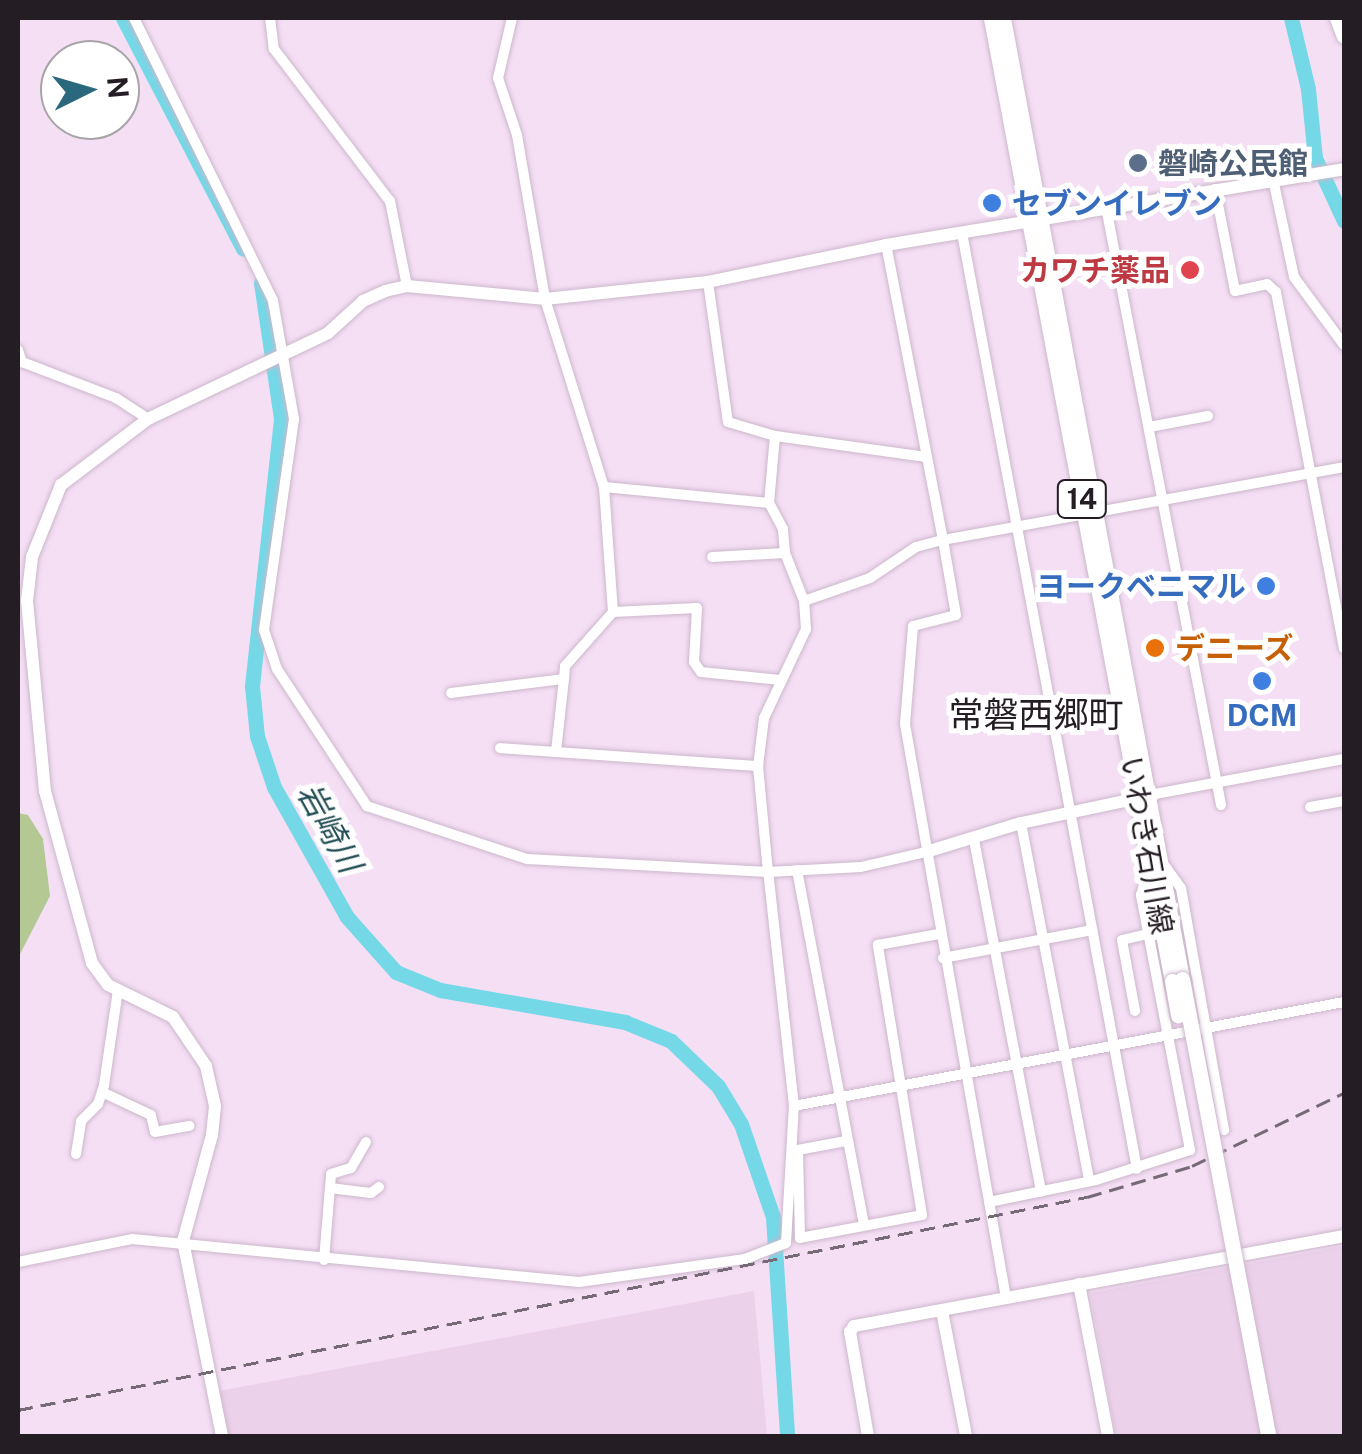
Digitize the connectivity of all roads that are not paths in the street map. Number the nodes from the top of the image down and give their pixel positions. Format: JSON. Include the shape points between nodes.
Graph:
{"nodes":[{"id":1,"x":134,"y":18,"type":"edge"},
{"id":2,"x":270,"y":18,"type":"edge"},
{"id":3,"x":512,"y":18,"type":"edge"},
{"id":4,"x":991,"y":18,"type":"edge"},
{"id":5,"x":1002,"y":18,"type":"edge"},
{"id":6,"x":1337,"y":18,"type":"edge"},
{"id":7,"x":1344,"y":36,"type":"edge"},
{"id":8,"x":1344,"y":169,"type":"edge"},
{"id":9,"x":1273,"y":179,"type":"junction"},
{"id":10,"x":1215,"y":189,"type":"junction"},
{"id":11,"x":1106,"y":207,"type":"junction"},
{"id":12,"x":1034,"y":220,"type":"junction"},
{"id":13,"x":962,"y":233,"type":"junction"},
{"id":14,"x":886,"y":245,"type":"junction"},
{"id":15,"x":708,"y":282,"type":"junction"},
{"id":16,"x":407,"y":286,"type":"junction"},
{"id":17,"x":545,"y":299,"type":"junction"},
{"id":18,"x":1344,"y":345,"type":"edge"},
{"id":19,"x":18,"y":350,"type":"edge"},
{"id":20,"x":284,"y":352,"type":"junction"},
{"id":21,"x":1208,"y":416,"type":"dead end"},
{"id":22,"x":148,"y":419,"type":"junction"},
{"id":23,"x":1149,"y":428,"type":"junction"},
{"id":24,"x":774,"y":436,"type":"junction"},
{"id":25,"x":927,"y":457,"type":"junction"},
{"id":26,"x":1344,"y":466,"type":"edge"},
{"id":27,"x":1310,"y":473,"type":"junction"},
{"id":28,"x":604,"y":487,"type":"junction"},
{"id":29,"x":1162,"y":500,"type":"junction"},
{"id":30,"x":769,"y":502,"type":"junction"},
{"id":31,"x":1090,"y":513,"type":"junction"},
{"id":32,"x":1017,"y":529,"type":"junction"},
{"id":33,"x":939,"y":541,"type":"junction"},
{"id":34,"x":785,"y":553,"type":"junction"},
{"id":35,"x":25,"y":555,"type":"edge"},
{"id":36,"x":712,"y":557,"type":"dead end"},
{"id":37,"x":804,"y":600,"type":"junction"},
{"id":38,"x":614,"y":612,"type":"junction"},
{"id":39,"x":1344,"y":649,"type":"edge"},
{"id":40,"x":564,"y":679,"type":"junction"},
{"id":41,"x":781,"y":680,"type":"junction"},
{"id":42,"x":451,"y":693,"type":"dead end"},
{"id":43,"x":500,"y":748,"type":"dead end"},
{"id":44,"x":556,"y":750,"type":"junction"},
{"id":45,"x":1344,"y":760,"type":"edge"},
{"id":46,"x":758,"y":766,"type":"junction"},
{"id":47,"x":1216,"y":782,"type":"junction"},
{"id":48,"x":1144,"y":796,"type":"junction"},
{"id":49,"x":1344,"y":801,"type":"edge"},
{"id":50,"x":1221,"y":805,"type":"dead end"},
{"id":51,"x":1310,"y":807,"type":"dead end"},
{"id":52,"x":1070,"y":812,"type":"junction"},
{"id":53,"x":1021,"y":823,"type":"junction"},
{"id":54,"x":974,"y":840,"type":"junction"},
{"id":55,"x":926,"y":852,"type":"junction"},
{"id":56,"x":1156,"y":863,"type":"junction"},
{"id":57,"x":797,"y":870,"type":"junction"},
{"id":58,"x":768,"y":872,"type":"junction"},
{"id":59,"x":1092,"y":930,"type":"junction"},
{"id":60,"x":939,"y":934,"type":"junction"},
{"id":61,"x":1148,"y":934,"type":"junction"},
{"id":62,"x":1043,"y":940,"type":"junction"},
{"id":63,"x":995,"y":948,"type":"junction"},
{"id":64,"x":944,"y":958,"type":"junction"},
{"id":65,"x":1177,"y":980,"type":"junction"},
{"id":66,"x":118,"y":990,"type":"junction"},
{"id":67,"x":1344,"y":1002,"type":"edge"},
{"id":68,"x":1135,"y":1012,"type":"dead end"},
{"id":69,"x":1205,"y":1029,"type":"junction"},
{"id":70,"x":1168,"y":1036,"type":"junction"},
{"id":71,"x":1114,"y":1046,"type":"junction"},
{"id":72,"x":1065,"y":1055,"type":"junction"},
{"id":73,"x":1017,"y":1064,"type":"junction"},
{"id":74,"x":964,"y":1074,"type":"junction"},
{"id":75,"x":904,"y":1085,"type":"junction"},
{"id":76,"x":102,"y":1092,"type":"junction"},
{"id":77,"x":838,"y":1098,"type":"junction"},
{"id":78,"x":794,"y":1106,"type":"junction"},
{"id":79,"x":189,"y":1126,"type":"dead end"},
{"id":80,"x":1224,"y":1130,"type":"dead end"},
{"id":81,"x":846,"y":1141,"type":"junction"},
{"id":82,"x":366,"y":1142,"type":"dead end"},
{"id":83,"x":76,"y":1154,"type":"dead end"},
{"id":84,"x":1136,"y":1169,"type":"junction"},
{"id":85,"x":1088,"y":1181,"type":"junction"},
{"id":86,"x":380,"y":1187,"type":"dead end"},
{"id":87,"x":330,"y":1188,"type":"junction"},
{"id":88,"x":1041,"y":1192,"type":"junction"},
{"id":89,"x":990,"y":1202,"type":"junction"},
{"id":90,"x":864,"y":1225,"type":"junction"},
{"id":91,"x":1344,"y":1236,"type":"edge"},
{"id":92,"x":183,"y":1241,"type":"junction"},
{"id":93,"x":324,"y":1260,"type":"junction"},
{"id":94,"x":18,"y":1262,"type":"edge"},
{"id":95,"x":1079,"y":1284,"type":"junction"},
{"id":96,"x":1006,"y":1298,"type":"junction"},
{"id":97,"x":942,"y":1311,"type":"junction"},
{"id":98,"x":222,"y":1436,"type":"edge"},
{"id":99,"x":868,"y":1436,"type":"edge"},
{"id":100,"x":966,"y":1436,"type":"edge"},
{"id":101,"x":1108,"y":1436,"type":"edge"},
{"id":102,"x":1257,"y":1436,"type":"edge"},
{"id":103,"x":1268,"y":1436,"type":"edge"}],
"edges":[{"from":1,"to":20,"type":"street","via":[[262,278]]},
{"from":2,"to":16,"type":"street","via":[[274,49],[390,200]]},
{"from":3,"to":17,"type":"street","via":[[498,78],[517,134]]},
{"from":4,"to":12,"type":"main road","name":"いわき石川線","number":"14"},
{"from":5,"to":12,"type":"main road","name":"いわき石川線","number":"14"},
{"from":6,"to":7,"type":"main road"},
{"from":8,"to":9,"type":"street"},
{"from":9,"to":10,"type":"street"},
{"from":9,"to":18,"type":"street","via":[[1294,277]]},
{"from":10,"to":11,"type":"street"},
{"from":10,"to":27,"type":"street","via":[[1235,291],[1267,284],[1276,292]]},
{"from":11,"to":12,"type":"street"},
{"from":11,"to":23,"type":"street"},
{"from":12,"to":13,"type":"street"},
{"from":12,"to":31,"type":"main road","name":"いわき石川線","number":"14"},
{"from":13,"to":14,"type":"street"},
{"from":13,"to":32,"type":"street"},
{"from":14,"to":15,"type":"street"},
{"from":14,"to":25,"type":"street"},
{"from":15,"to":17,"type":"street"},
{"from":15,"to":24,"type":"street","via":[[728,422]]},
{"from":16,"to":17,"type":"street"},
{"from":16,"to":20,"type":"street","via":[[362,301],[328,334]]},
{"from":17,"to":28,"type":"street"},
{"from":19,"to":22,"type":"street","via":[[22,362],[116,398]]},
{"from":20,"to":22,"type":"street"},
{"from":20,"to":58,"type":"street","via":[[292,452],[264,630],[277,669],[367,806],[527,859]]},
{"from":21,"to":23,"type":"street"},
{"from":22,"to":35,"type":"street","via":[[61,485]]},
{"from":23,"to":29,"type":"street"},
{"from":24,"to":25,"type":"street"},
{"from":24,"to":30,"type":"street"},
{"from":25,"to":33,"type":"street"},
{"from":26,"to":27,"type":"street"},
{"from":27,"to":29,"type":"street"},
{"from":27,"to":39,"type":"street"},
{"from":28,"to":30,"type":"street"},
{"from":28,"to":38,"type":"street"},
{"from":29,"to":31,"type":"street"},
{"from":29,"to":47,"type":"street"},
{"from":30,"to":34,"type":"street","via":[[783,529]]},
{"from":31,"to":32,"type":"street"},
{"from":31,"to":48,"type":"main road","name":"いわき石川線","number":"14"},
{"from":32,"to":33,"type":"street"},
{"from":32,"to":52,"type":"street"},
{"from":33,"to":37,"type":"street","via":[[916,546],[870,578]]},
{"from":33,"to":55,"type":"street","via":[[952,618],[914,626],[905,724]]},
{"from":34,"to":36,"type":"street"},
{"from":34,"to":37,"type":"street"},
{"from":35,"to":66,"type":"street","via":[[45,791],[92,964]]},
{"from":37,"to":41,"type":"street","via":[[806,630]]},
{"from":38,"to":40,"type":"street","via":[[564,666]]},
{"from":38,"to":41,"type":"street","via":[[697,608],[695,667],[724,678]]},
{"from":40,"to":42,"type":"street"},
{"from":40,"to":44,"type":"street"},
{"from":41,"to":46,"type":"street","via":[[764,718]]},
{"from":43,"to":44,"type":"street"},
{"from":44,"to":46,"type":"street"},
{"from":45,"to":47,"type":"street"},
{"from":46,"to":58,"type":"street"},
{"from":47,"to":48,"type":"street"},
{"from":47,"to":50,"type":"street"},
{"from":48,"to":52,"type":"street"},
{"from":48,"to":56,"type":"main road","name":"いわき石川線","number":"14"},
{"from":49,"to":51,"type":"street"},
{"from":52,"to":53,"type":"street"},
{"from":52,"to":59,"type":"street"},
{"from":53,"to":54,"type":"street"},
{"from":53,"to":62,"type":"street"},
{"from":54,"to":55,"type":"street"},
{"from":54,"to":63,"type":"street"},
{"from":55,"to":57,"type":"street","via":[[861,867]]},
{"from":55,"to":60,"type":"street"},
{"from":56,"to":61,"type":"street","via":[[1142,895]]},
{"from":56,"to":65,"type":"main road","name":"いわき石川線","number":"14"},
{"from":56,"to":69,"type":"street","via":[[1181,888]]},
{"from":57,"to":58,"type":"street"},
{"from":57,"to":77,"type":"street"},
{"from":58,"to":78,"type":"street"},
{"from":59,"to":62,"type":"street"},
{"from":59,"to":71,"type":"street"},
{"from":60,"to":64,"type":"street"},
{"from":60,"to":75,"type":"street","via":[[878,945]]},
{"from":61,"to":68,"type":"street","via":[[1122,940]]},
{"from":61,"to":70,"type":"street"},
{"from":62,"to":63,"type":"street"},
{"from":62,"to":72,"type":"street"},
{"from":63,"to":64,"type":"street"},
{"from":63,"to":73,"type":"street"},
{"from":64,"to":74,"type":"street"},
{"from":65,"to":102,"type":"main road","name":"いわき石川線","number":"14","bridge":true},
{"from":65,"to":103,"type":"main road","name":"いわき石川線","number":"14","bridge":true},
{"from":66,"to":76,"type":"street"},
{"from":66,"to":92,"type":"street","via":[[173,1017],[206,1066],[212,1136]]},
{"from":67,"to":69,"type":"street"},
{"from":69,"to":70,"type":"street"},
{"from":69,"to":80,"type":"street"},
{"from":70,"to":71,"type":"street"},
{"from":70,"to":84,"type":"street","via":[[1190,1150]]},
{"from":71,"to":72,"type":"street"},
{"from":71,"to":84,"type":"street"},
{"from":72,"to":73,"type":"street"},
{"from":72,"to":85,"type":"street"},
{"from":73,"to":74,"type":"street"},
{"from":73,"to":88,"type":"street"},
{"from":74,"to":75,"type":"street"},
{"from":74,"to":89,"type":"street"},
{"from":75,"to":77,"type":"street"},
{"from":75,"to":90,"type":"street","via":[[922,1215]]},
{"from":76,"to":79,"type":"street","via":[[152,1116],[155,1132]]},
{"from":76,"to":83,"type":"street","via":[[81,1121]]},
{"from":77,"to":78,"type":"street"},
{"from":77,"to":81,"type":"street"},
{"from":78,"to":93,"type":"street","via":[[786,1243],[761,1254],[579,1282]]},
{"from":81,"to":90,"type":"street"},
{"from":81,"to":90,"type":"street","via":[[798,1150],[800,1238]]},
{"from":82,"to":87,"type":"street","via":[[352,1168],[331,1174]]},
{"from":84,"to":85,"type":"street"},
{"from":85,"to":88,"type":"street"},
{"from":86,"to":87,"type":"street","via":[[372,1194]]},
{"from":87,"to":93,"type":"street"},
{"from":88,"to":89,"type":"street"},
{"from":89,"to":96,"type":"street"},
{"from":91,"to":95,"type":"street"},
{"from":92,"to":93,"type":"street"},
{"from":92,"to":94,"type":"street","via":[[132,1239]]},
{"from":92,"to":98,"type":"street"},
{"from":95,"to":96,"type":"street"},
{"from":95,"to":101,"type":"street"},
{"from":96,"to":97,"type":"street"},
{"from":97,"to":99,"type":"street","via":[[850,1332]]},
{"from":97,"to":100,"type":"street"}]}
